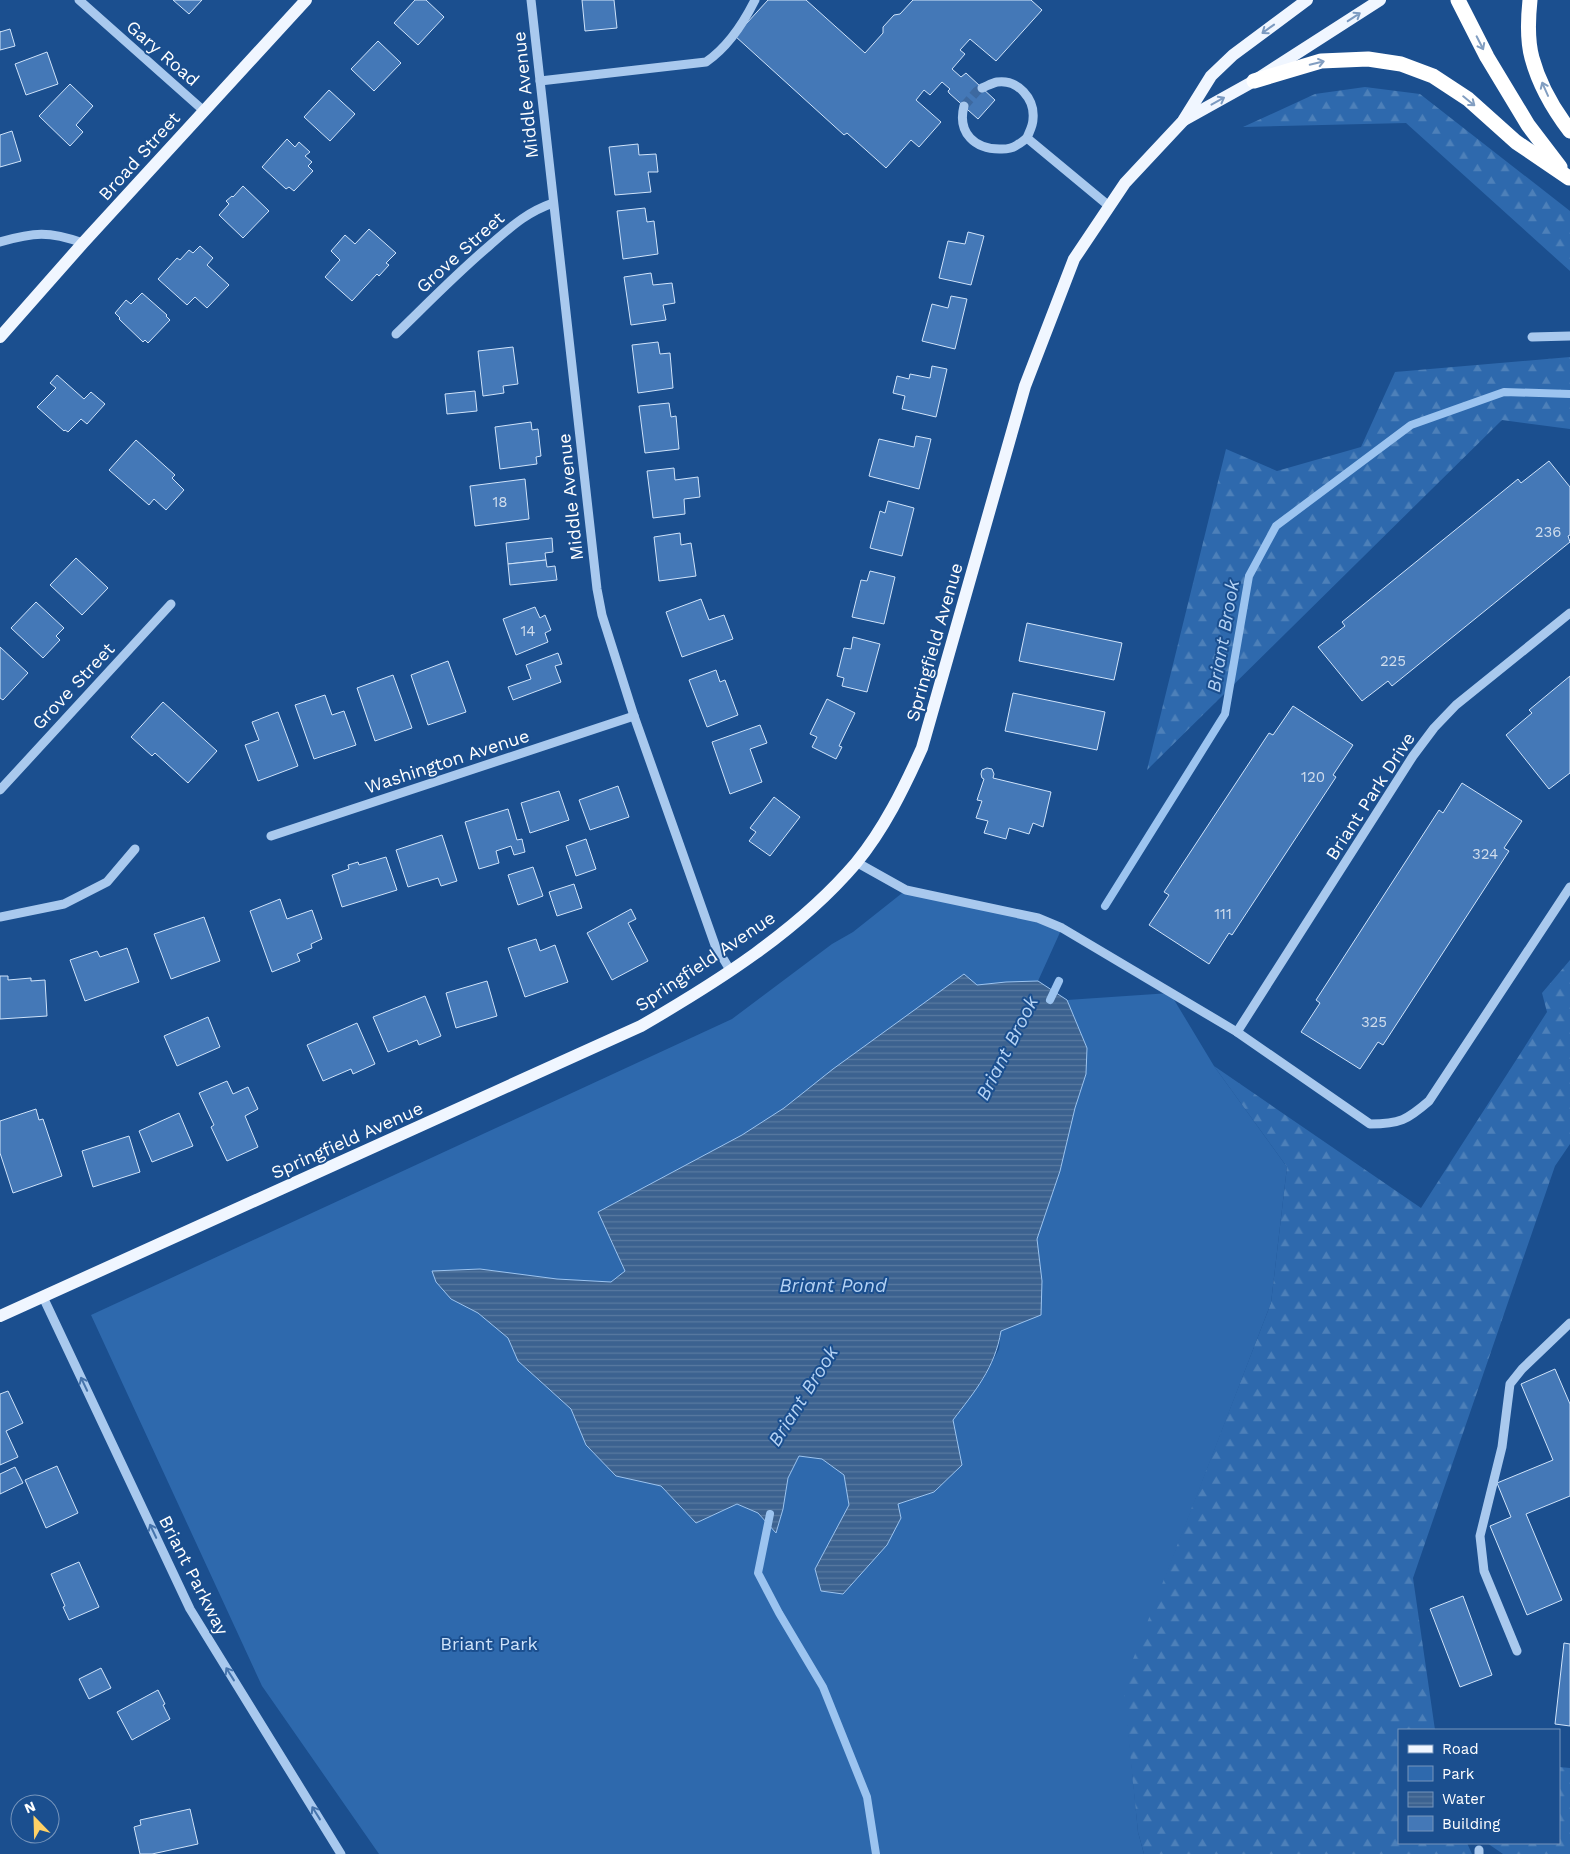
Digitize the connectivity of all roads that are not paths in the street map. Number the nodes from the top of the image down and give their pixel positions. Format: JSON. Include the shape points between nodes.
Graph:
{"nodes":[{"id":1,"x":79,"y":0,"type":"edge"},
{"id":2,"x":306,"y":0,"type":"edge"},
{"id":3,"x":531,"y":0,"type":"edge"},
{"id":4,"x":755,"y":0,"type":"edge"},
{"id":5,"x":1307,"y":0,"type":"edge"},
{"id":6,"x":1380,"y":0,"type":"edge"},
{"id":7,"x":1458,"y":0,"type":"edge"},
{"id":8,"x":1530,"y":0,"type":"edge"},
{"id":9,"x":540,"y":81,"type":"junction"},
{"id":10,"x":1254,"y":81,"type":"junction"},
{"id":11,"x":982,"y":88,"type":"tunnel mouth"},
{"id":12,"x":964,"y":106,"type":"dead end"},
{"id":13,"x":204,"y":111,"type":"junction"},
{"id":14,"x":1182,"y":121,"type":"junction"},
{"id":15,"x":1570,"y":131,"type":"edge"},
{"id":16,"x":1027,"y":138,"type":"junction"},
{"id":17,"x":1570,"y":179,"type":"edge"},
{"id":18,"x":553,"y":202,"type":"junction"},
{"id":19,"x":1109,"y":206,"type":"junction"},
{"id":20,"x":0,"y":242,"type":"edge"},
{"id":21,"x":83,"y":243,"type":"junction"},
{"id":22,"x":396,"y":334,"type":"dead end"},
{"id":23,"x":1570,"y":336,"type":"edge"},
{"id":24,"x":0,"y":337,"type":"edge"},
{"id":25,"x":1532,"y":337,"type":"dead end"},
{"id":26,"x":171,"y":604,"type":"dead end"},
{"id":27,"x":1570,"y":613,"type":"edge"},
{"id":28,"x":634,"y":716,"type":"junction"},
{"id":29,"x":0,"y":790,"type":"edge"},
{"id":30,"x":271,"y":836,"type":"dead end"},
{"id":31,"x":135,"y":849,"type":"dead end"},
{"id":32,"x":856,"y":862,"type":"junction"},
{"id":33,"x":1570,"y":887,"type":"edge"},
{"id":34,"x":0,"y":917,"type":"edge"},
{"id":35,"x":730,"y":970,"type":"junction"},
{"id":36,"x":1237,"y":1032,"type":"junction"},
{"id":37,"x":43,"y":1297,"type":"junction"},
{"id":38,"x":0,"y":1316,"type":"edge"},
{"id":39,"x":1570,"y":1323,"type":"edge"},
{"id":40,"x":1517,"y":1651,"type":"dead end"},
{"id":41,"x":341,"y":1854,"type":"edge"}],
"edges":[{"from":1,"to":13,"type":"street","name":"Gary Road"},
{"from":2,"to":13,"type":"main road","name":"Broad Street"},
{"from":3,"to":9,"type":"street","name":"Middle Avenue"},
{"from":4,"to":9,"type":"street","via":[[748,16],[721,52],[706,62]]},
{"from":5,"to":14,"type":"main road","name":"Springfield Avenue","one_way":true,"via":[[1233,55],[1211,76]]},
{"from":10,"to":6,"type":"main road","name":"Springfield Avenue","one_way":true},
{"from":7,"to":17,"type":"highway","one_way":true,"via":[[1528,126]]},
{"from":15,"to":8,"type":"highway","one_way":true,"via":[[1547,94],[1532,58],[1528,22]]},
{"from":9,"to":18,"type":"street","name":"Middle Avenue"},
{"from":14,"to":10,"type":"main road","name":"Springfield Avenue","one_way":true},
{"from":10,"to":17,"type":"highway","one_way":true,"via":[[1321,62],[1368,59],[1401,64],[1434,76],[1468,99],[1516,142]]},
{"from":11,"to":16,"type":"street","via":[[998,82],[1012,84],[1024,91],[1034,118]]},
{"from":12,"to":16,"type":"street","via":[[964,125],[968,136],[978,145],[1006,149]]},
{"from":13,"to":21,"type":"main road","name":"Broad Street"},
{"from":14,"to":19,"type":"main road","name":"Springfield Avenue","via":[[1125,183]]},
{"from":16,"to":19,"type":"street"},
{"from":18,"to":22,"type":"street","name":"Grove Street","via":[[522,217],[455,275]]},
{"from":18,"to":28,"type":"street","name":"Middle Avenue","via":[[596,588]]},
{"from":19,"to":32,"type":"main road","name":"Springfield Avenue","via":[[1074,259],[1025,386],[922,748],[886,819]]},
{"from":20,"to":21,"type":"street","via":[[42,233],[61,235]]},
{"from":21,"to":24,"type":"main road","name":"Broad Street"},
{"from":23,"to":25,"type":"street"},
{"from":26,"to":29,"type":"street","name":"Grove Street"},
{"from":27,"to":36,"type":"street","name":"Briant Park Drive","via":[[1456,705],[1434,728]]},
{"from":28,"to":30,"type":"street","name":"Washington Avenue"},
{"from":28,"to":35,"type":"street","name":"Middle Avenue","via":[[715,945]]},
{"from":31,"to":34,"type":"street","via":[[107,882],[64,904]]},
{"from":32,"to":35,"type":"main road","name":"Springfield Avenue","via":[[806,912],[766,946]]},
{"from":32,"to":36,"type":"street","via":[[906,890],[1038,918],[1062,928]]},
{"from":33,"to":36,"type":"street","via":[[1429,1101],[1411,1116],[1393,1124],[1370,1124]]},
{"from":35,"to":37,"type":"main road","name":"Springfield Avenue","via":[[641,1026]]},
{"from":37,"to":38,"type":"main road","name":"Springfield Avenue"},
{"from":41,"to":37,"type":"street","name":"Briant Parkway","one_way":true,"via":[[190,1609]]},
{"from":39,"to":40,"type":"street","via":[[1510,1384],[1502,1446],[1480,1536],[1484,1571]]}]}
